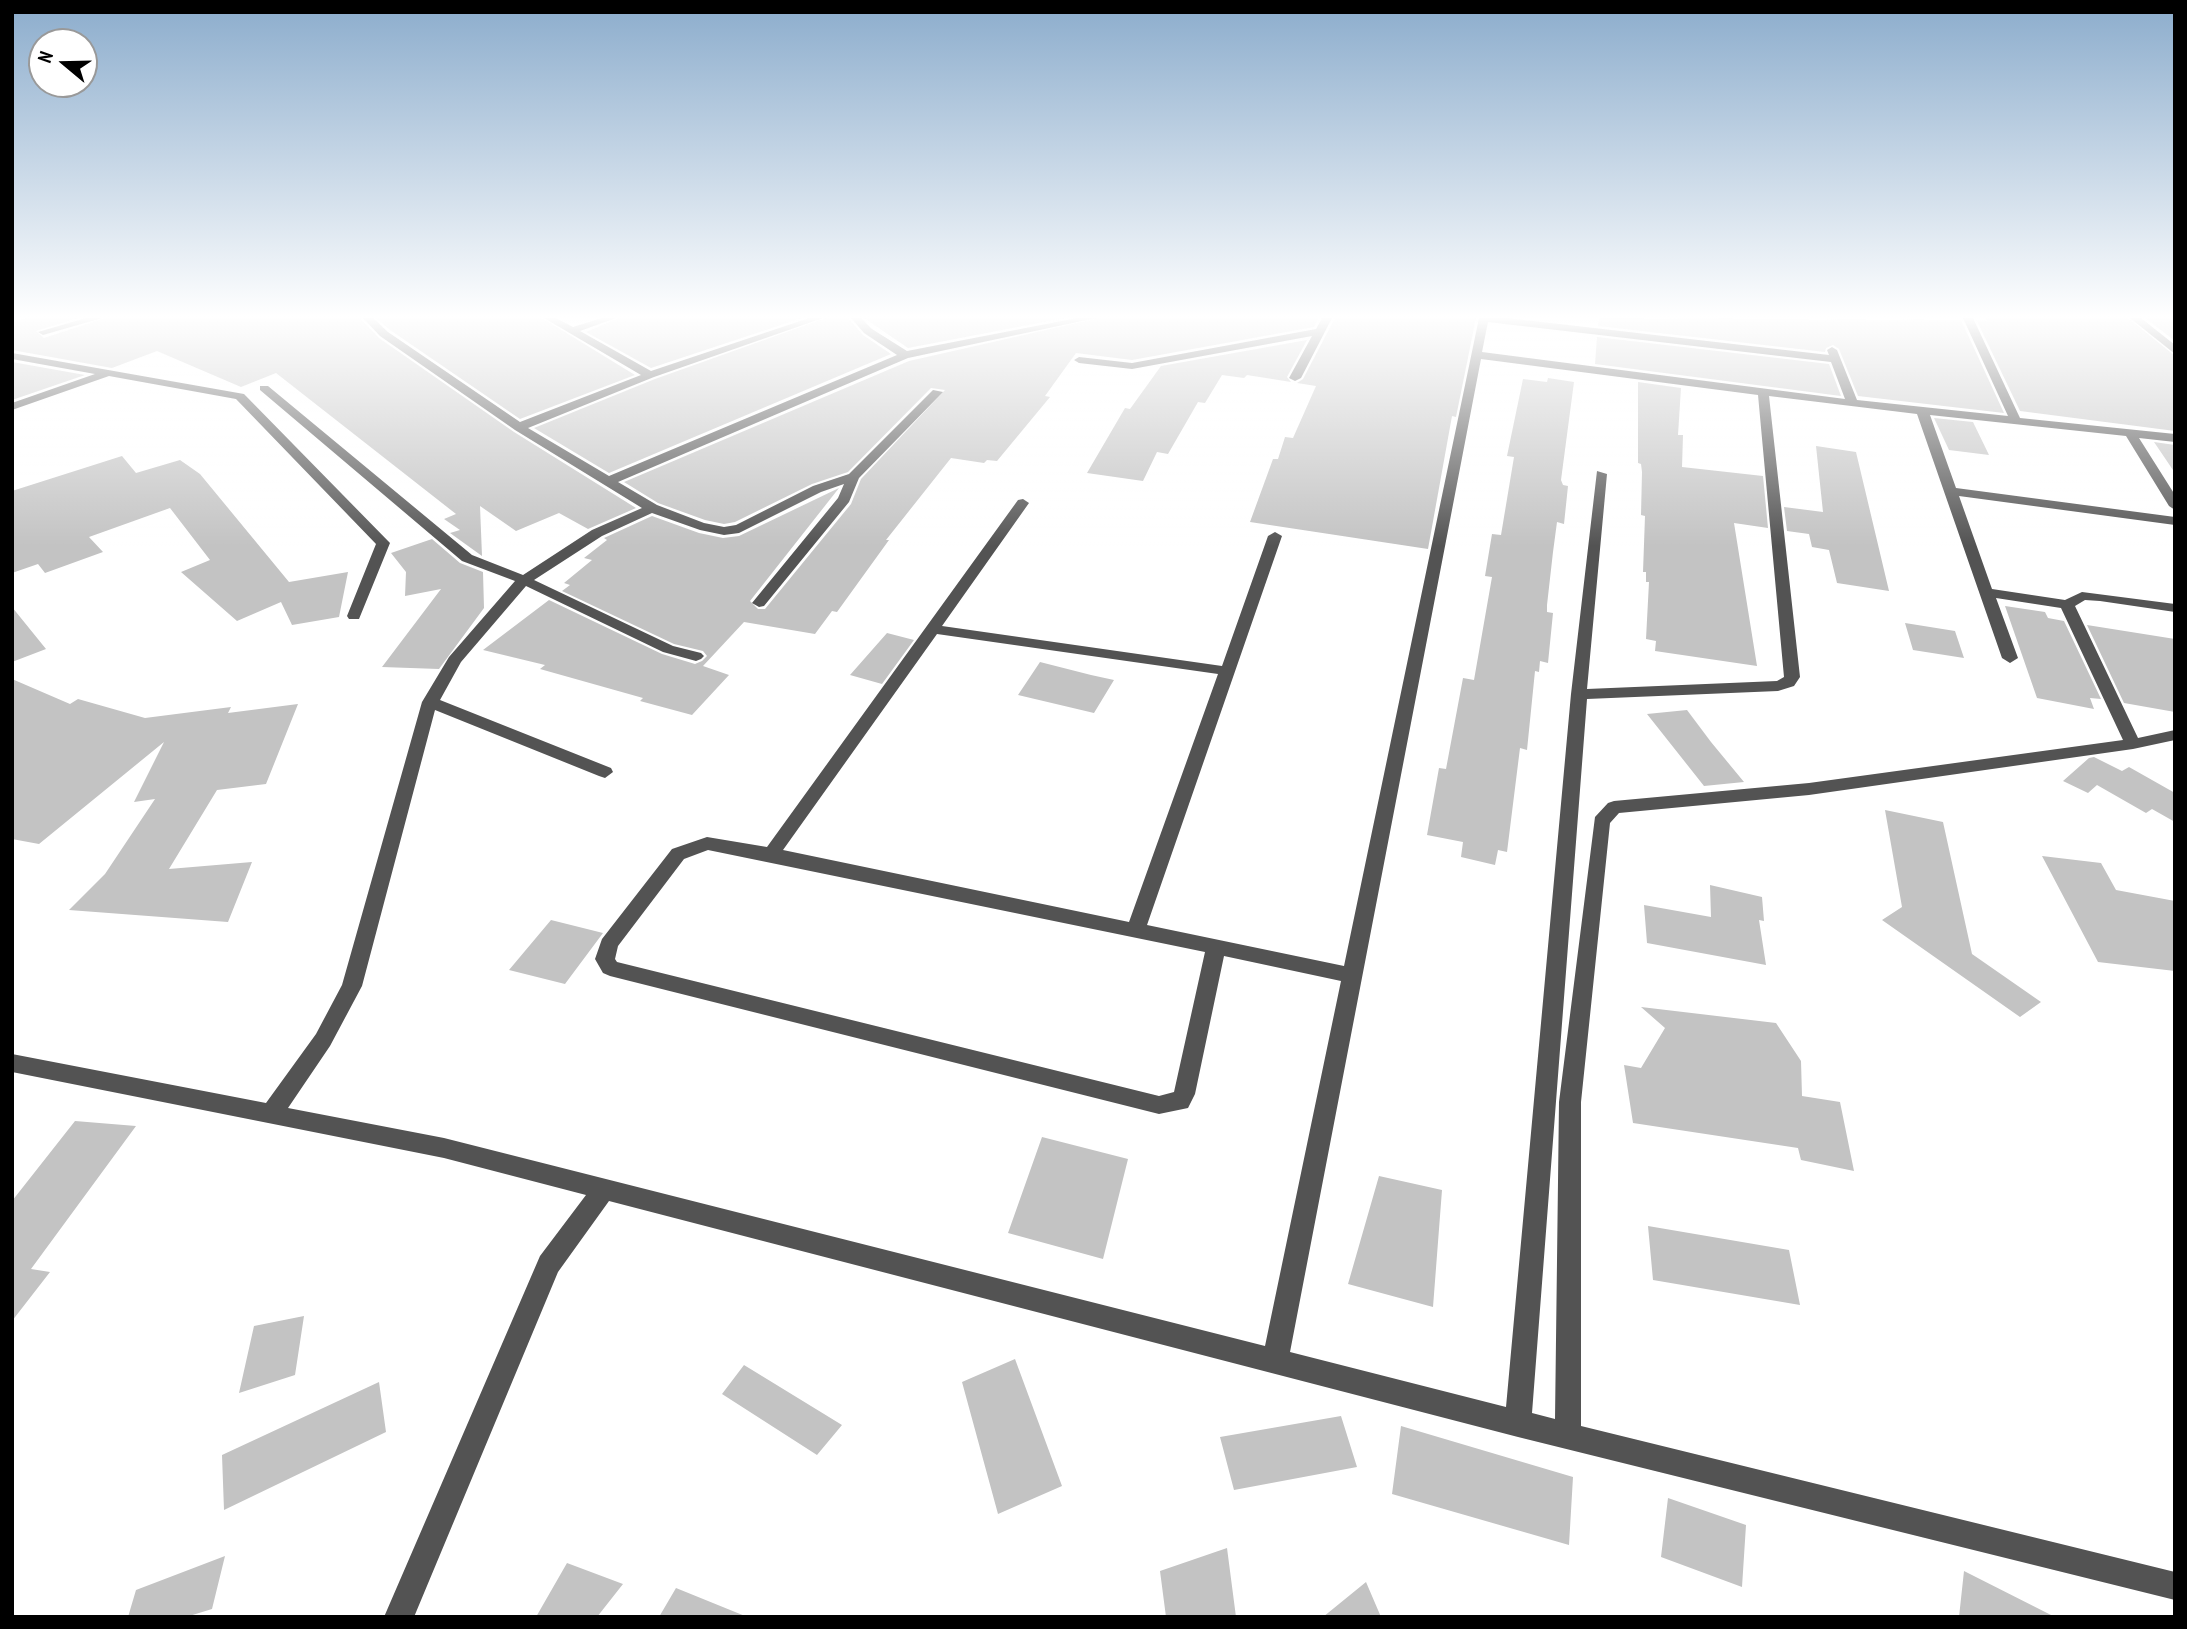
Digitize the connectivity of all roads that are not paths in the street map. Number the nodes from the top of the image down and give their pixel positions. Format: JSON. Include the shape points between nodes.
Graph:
{"nodes":[{"id":1,"x":49,"y":394,"type":"edge"},
{"id":2,"x":229,"y":394,"type":"edge"},
{"id":3,"x":271,"y":394,"type":"edge"},
{"id":4,"x":471,"y":394,"type":"edge"},
{"id":5,"x":602,"y":394,"type":"edge"},
{"id":6,"x":813,"y":394,"type":"edge"},
{"id":7,"x":935,"y":394,"type":"edge"},
{"id":8,"x":1468,"y":394,"type":"edge"},
{"id":9,"x":1763,"y":394,"type":"edge"},
{"id":10,"x":1781,"y":394,"type":"edge"},
{"id":11,"x":1849,"y":394,"type":"edge"},
{"id":12,"x":2003,"y":394,"type":"edge"},
{"id":13,"x":1852,"y":402,"type":"junction"},
{"id":14,"x":12,"y":407,"type":"edge"},
{"id":15,"x":1922,"y":410,"type":"junction"},
{"id":16,"x":2015,"y":419,"type":"junction"},
{"id":17,"x":519,"y":427,"type":"junction"},
{"id":18,"x":2130,"y":433,"type":"junction"},
{"id":19,"x":2175,"y":438,"type":"edge"},
{"id":20,"x":1601,"y":474,"type":"dead end"},
{"id":21,"x":853,"y":477,"type":"junction"},
{"id":22,"x":608,"y":481,"type":"junction"},
{"id":23,"x":1951,"y":492,"type":"junction"},
{"id":24,"x":1023,"y":503,"type":"dead end"},
{"id":25,"x":2175,"y":506,"type":"edge"},
{"id":26,"x":652,"y":508,"type":"junction"},
{"id":27,"x":2175,"y":521,"type":"edge"},
{"id":28,"x":1275,"y":536,"type":"dead end"},
{"id":29,"x":524,"y":580,"type":"junction"},
{"id":30,"x":1987,"y":592,"type":"junction"},
{"id":31,"x":759,"y":603,"type":"dead end"},
{"id":32,"x":2067,"y":605,"type":"junction"},
{"id":33,"x":2175,"y":608,"type":"edge"},
{"id":34,"x":354,"y":616,"type":"dead end"},
{"id":35,"x":932,"y":629,"type":"junction"},
{"id":36,"x":696,"y":656,"type":"dead end"},
{"id":37,"x":2010,"y":658,"type":"dead end"},
{"id":38,"x":1227,"y":671,"type":"junction"},
{"id":39,"x":1578,"y":694,"type":"junction"},
{"id":40,"x":430,"y":702,"type":"junction"},
{"id":41,"x":2175,"y":735,"type":"edge"},
{"id":42,"x":2133,"y":744,"type":"junction"},
{"id":43,"x":605,"y":772,"type":"dead end"},
{"id":44,"x":771,"y":854,"type":"junction"},
{"id":45,"x":1136,"y":930,"type":"junction"},
{"id":46,"x":1216,"y":947,"type":"junction"},
{"id":47,"x":1352,"y":975,"type":"junction"},
{"id":48,"x":12,"y":1063,"type":"edge"},
{"id":49,"x":266,"y":1113,"type":"junction"},
{"id":50,"x":604,"y":1189,"type":"junction"},
{"id":51,"x":1275,"y":1362,"type":"junction"},
{"id":52,"x":1518,"y":1424,"type":"junction"},
{"id":53,"x":1568,"y":1436,"type":"junction"},
{"id":54,"x":2175,"y":1586,"type":"edge"},
{"id":55,"x":399,"y":1617,"type":"edge"}],
"edges":[{"from":1,"to":14,"type":"street"},
{"from":2,"to":34,"type":"street","via":[[240,396],[383,542]]},
{"from":3,"to":29,"type":"street","via":[[467,558]]},
{"from":4,"to":17,"type":"street"},
{"from":5,"to":17,"type":"street"},
{"from":6,"to":22,"type":"street"},
{"from":7,"to":21,"type":"street"},
{"from":8,"to":47,"type":"street"},
{"from":9,"to":39,"type":"street","via":[[1792,677],[1778,686]]},
{"from":10,"to":13,"type":"street"},
{"from":11,"to":13,"type":"street"},
{"from":12,"to":16,"type":"street"},
{"from":13,"to":15,"type":"street"},
{"from":15,"to":16,"type":"street"},
{"from":15,"to":23,"type":"street"},
{"from":16,"to":18,"type":"street"},
{"from":17,"to":22,"type":"street"},
{"from":18,"to":19,"type":"street"},
{"from":18,"to":25,"type":"street"},
{"from":20,"to":39,"type":"street"},
{"from":21,"to":26,"type":"street","via":[[817,489],[739,529],[700,526]]},
{"from":21,"to":31,"type":"street","via":[[844,499]]},
{"from":22,"to":26,"type":"street"},
{"from":23,"to":27,"type":"street"},
{"from":23,"to":30,"type":"street"},
{"from":24,"to":35,"type":"street"},
{"from":26,"to":29,"type":"street","via":[[597,533]]},
{"from":28,"to":38,"type":"street"},
{"from":29,"to":36,"type":"street","via":[[668,649]]},
{"from":29,"to":40,"type":"street","via":[[454,660]]},
{"from":30,"to":32,"type":"street"},
{"from":30,"to":37,"type":"street"},
{"from":32,"to":33,"type":"street","via":[[2082,597],[2100,597]]},
{"from":32,"to":42,"type":"street"},
{"from":35,"to":38,"type":"street"},
{"from":35,"to":44,"type":"street"},
{"from":38,"to":45,"type":"street"},
{"from":39,"to":52,"type":"street"},
{"from":40,"to":43,"type":"street"},
{"from":40,"to":49,"type":"street","via":[[352,986],[323,1040]]},
{"from":41,"to":42,"type":"street"},
{"from":42,"to":53,"type":"street","via":[[1809,789],[1614,807],[1601,821],[1570,1102]]},
{"from":44,"to":45,"type":"street"},
{"from":44,"to":46,"type":"street","via":[[707,843],[678,854],[609,944],[605,959],[610,968],[1159,1105],[1180,1101],[1184,1094]]},
{"from":45,"to":46,"type":"street"},
{"from":46,"to":47,"type":"street"},
{"from":47,"to":51,"type":"street"},
{"from":48,"to":49,"type":"street"},
{"from":49,"to":50,"type":"street","via":[[444,1147]]},
{"from":50,"to":51,"type":"street"},
{"from":50,"to":55,"type":"street","via":[[549,1264]]},
{"from":51,"to":52,"type":"street"},
{"from":52,"to":53,"type":"street"},
{"from":53,"to":54,"type":"street"}]}
